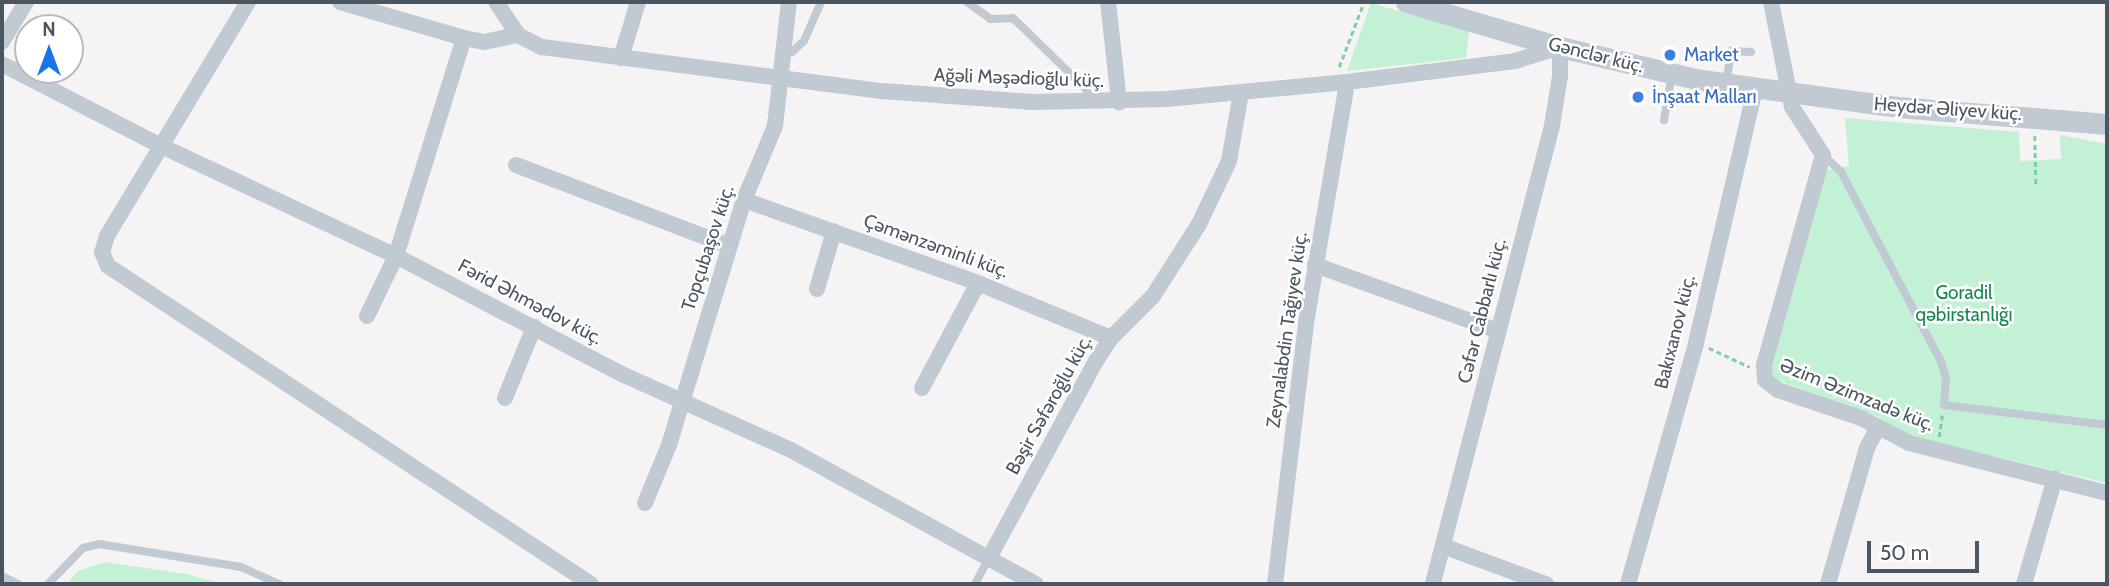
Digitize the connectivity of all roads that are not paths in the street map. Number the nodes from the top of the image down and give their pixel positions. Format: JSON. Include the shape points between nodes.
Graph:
{"nodes":[{"id":1,"x":26,"y":2,"type":"edge"},
{"id":2,"x":248,"y":2,"type":"edge"},
{"id":3,"x":340,"y":2,"type":"edge"},
{"id":4,"x":496,"y":2,"type":"edge"},
{"id":5,"x":638,"y":2,"type":"edge"},
{"id":6,"x":789,"y":2,"type":"edge"},
{"id":7,"x":821,"y":2,"type":"edge"},
{"id":8,"x":967,"y":2,"type":"edge"},
{"id":9,"x":1108,"y":2,"type":"edge"},
{"id":10,"x":1406,"y":2,"type":"edge"},
{"id":11,"x":1771,"y":2,"type":"edge"},
{"id":12,"x":518,"y":35,"type":"junction"},
{"id":13,"x":464,"y":38,"type":"junction"},
{"id":14,"x":2,"y":42,"type":"edge"},
{"id":15,"x":1560,"y":47,"type":"junction"},
{"id":16,"x":1751,"y":52,"type":"dead end"},
{"id":17,"x":781,"y":53,"type":"junction"},
{"id":18,"x":621,"y":58,"type":"junction"},
{"id":19,"x":2,"y":64,"type":"edge"},
{"id":20,"x":1672,"y":74,"type":"junction"},
{"id":21,"x":782,"y":80,"type":"junction"},
{"id":22,"x":1344,"y":83,"type":"junction"},
{"id":23,"x":1726,"y":84,"type":"junction"},
{"id":24,"x":1755,"y":89,"type":"junction"},
{"id":25,"x":1241,"y":93,"type":"junction"},
{"id":26,"x":1789,"y":94,"type":"junction"},
{"id":27,"x":1118,"y":102,"type":"junction"},
{"id":28,"x":1092,"y":103,"type":"junction"},
{"id":29,"x":1664,"y":120,"type":"dead end"},
{"id":30,"x":2107,"y":124,"type":"edge"},
{"id":31,"x":159,"y":145,"type":"junction"},
{"id":32,"x":1823,"y":155,"type":"junction"},
{"id":33,"x":516,"y":166,"type":"dead end"},
{"id":34,"x":744,"y":200,"type":"junction"},
{"id":35,"x":834,"y":232,"type":"junction"},
{"id":36,"x":730,"y":246,"type":"junction"},
{"id":37,"x":397,"y":256,"type":"junction"},
{"id":38,"x":1315,"y":265,"type":"junction"},
{"id":39,"x":978,"y":283,"type":"junction"},
{"id":40,"x":817,"y":289,"type":"dead end"},
{"id":41,"x":367,"y":316,"type":"dead end"},
{"id":42,"x":534,"y":327,"type":"junction"},
{"id":43,"x":1498,"y":331,"type":"junction"},
{"id":44,"x":1111,"y":338,"type":"junction"},
{"id":45,"x":922,"y":388,"type":"dead end"},
{"id":46,"x":505,"y":398,"type":"dead end"},
{"id":47,"x":679,"y":401,"type":"junction"},
{"id":48,"x":2107,"y":425,"type":"edge"},
{"id":49,"x":1878,"y":427,"type":"junction"},
{"id":50,"x":2055,"y":478,"type":"junction"},
{"id":51,"x":2107,"y":493,"type":"edge"},
{"id":52,"x":645,"y":503,"type":"dead end"},
{"id":53,"x":1443,"y":547,"type":"junction"},
{"id":54,"x":989,"y":558,"type":"junction"},
{"id":55,"x":2,"y":576,"type":"edge"},
{"id":56,"x":18,"y":584,"type":"edge"},
{"id":57,"x":48,"y":584,"type":"edge"},
{"id":58,"x":279,"y":584,"type":"edge"},
{"id":59,"x":591,"y":584,"type":"edge"},
{"id":60,"x":975,"y":584,"type":"edge"},
{"id":61,"x":1036,"y":584,"type":"edge"},
{"id":62,"x":1275,"y":584,"type":"edge"},
{"id":63,"x":1433,"y":584,"type":"edge"},
{"id":64,"x":1546,"y":584,"type":"edge"},
{"id":65,"x":1628,"y":584,"type":"edge"},
{"id":66,"x":1828,"y":584,"type":"edge"},
{"id":67,"x":2024,"y":584,"type":"edge"}],
"edges":[{"from":1,"to":14,"type":"street"},
{"from":2,"to":31,"type":"street"},
{"from":3,"to":13,"type":"street"},
{"from":4,"to":12,"type":"street"},
{"from":5,"to":18,"type":"street"},
{"from":6,"to":17,"type":"street","name":"Topçubaşov küç."},
{"from":7,"to":17,"type":"lane","via":[[804,41],[792,52]]},
{"from":8,"to":28,"type":"lane","via":[[990,19],[1013,18],[1086,89]]},
{"from":9,"to":27,"type":"street"},
{"from":10,"to":15,"type":"street","name":"Gənclər küç."},
{"from":11,"to":26,"type":"street"},
{"from":12,"to":13,"type":"street","via":[[492,41]]},
{"from":12,"to":18,"type":"street","name":"Ağəli Məşədioğlu küç.","via":[[542,47]]},
{"from":13,"to":37,"type":"street"},
{"from":15,"to":20,"type":"street","name":"Gənclər küç."},
{"from":15,"to":22,"type":"street","name":"Ağəli Məşədioğlu küç.","via":[[1515,61]]},
{"from":15,"to":43,"type":"street","name":"Cəfər Cabbarlı küç.","via":[[1552,126]]},
{"from":16,"to":23,"type":"lane","via":[[1732,51]]},
{"from":17,"to":21,"type":"street","name":"Topçubaşov küç."},
{"from":18,"to":21,"type":"street","name":"Ağəli Məşədioğlu küç."},
{"from":19,"to":31,"type":"street","name":"Fərid Əhmədov küç."},
{"from":20,"to":23,"type":"street","name":"Gənclər küç."},
{"from":20,"to":29,"type":"lane"},
{"from":21,"to":28,"type":"street","name":"Ağəli Məşədioğlu küç.","via":[[968,99]]},
{"from":21,"to":34,"type":"street","name":"Topçubaşov küç.","via":[[775,126]]},
{"from":22,"to":25,"type":"street","name":"Ağəli Məşədioğlu küç."},
{"from":22,"to":38,"type":"street","name":"Zeynalabdin Tağıyev küç."},
{"from":23,"to":24,"type":"street","name":"Gənclər küç."},
{"from":24,"to":26,"type":"street","name":"Gənclər küç."},
{"from":24,"to":65,"type":"street","name":"Bakıxanov küç.","via":[[1696,343]]},
{"from":25,"to":27,"type":"street","name":"Ağəli Məşədioğlu küç."},
{"from":25,"to":44,"type":"street","name":"Bəşir Səfəroğlu küç.","via":[[1229,161],[1199,223],[1153,296]]},
{"from":26,"to":30,"type":"street","name":"Heydər Əliyev küç."},
{"from":26,"to":32,"type":"street","via":[[1796,117]]},
{"from":27,"to":28,"type":"street","name":"Ağəli Məşədioğlu küç."},
{"from":31,"to":37,"type":"street","name":"Fərid Əhmədov küç."},
{"from":31,"to":59,"type":"street","via":[[107,236],[102,252],[108,266]]},
{"from":32,"to":48,"type":"lane","via":[[1841,172],[1937,355],[1946,377],[1944,405]]},
{"from":32,"to":49,"type":"street","name":"Əzim Əzimzadə küç.","via":[[1763,373],[1778,390]]},
{"from":33,"to":36,"type":"street"},
{"from":34,"to":35,"type":"street","name":"Çəmənzəminli küç."},
{"from":34,"to":36,"type":"street","name":"Topçubaşov küç."},
{"from":35,"to":39,"type":"street","name":"Çəmənzəminli küç."},
{"from":35,"to":40,"type":"street"},
{"from":36,"to":47,"type":"street","name":"Topçubaşov küç."},
{"from":37,"to":41,"type":"street"},
{"from":37,"to":42,"type":"street","name":"Fərid Əhmədov küç."},
{"from":38,"to":43,"type":"street"},
{"from":38,"to":62,"type":"street","name":"Zeynalabdin Tağıyev küç."},
{"from":39,"to":44,"type":"street","name":"Çəmənzəminli küç."},
{"from":39,"to":45,"type":"street"},
{"from":42,"to":46,"type":"street"},
{"from":42,"to":47,"type":"street","name":"Fərid Əhmədov küç."},
{"from":43,"to":53,"type":"street","name":"Cəfər Cabbarlı küç."},
{"from":44,"to":54,"type":"street","name":"Bəşir Səfəroğlu küç."},
{"from":47,"to":52,"type":"street","name":"Topçubaşov küç."},
{"from":47,"to":54,"type":"street","name":"Fərid Əhmədov küç.","via":[[791,450]]},
{"from":49,"to":50,"type":"street","name":"Əzim Əzimzadə küç.","via":[[1909,443]]},
{"from":49,"to":66,"type":"street","via":[[1867,448]]},
{"from":50,"to":51,"type":"street","name":"Əzim Əzimzadə küç."},
{"from":50,"to":67,"type":"street"},
{"from":53,"to":63,"type":"street","name":"Cəfər Cabbarlı küç."},
{"from":53,"to":64,"type":"street"},
{"from":54,"to":60,"type":"lane"},
{"from":54,"to":61,"type":"street","name":"Fərid Əhmədov küç."},
{"from":55,"to":56,"type":"lane"},
{"from":57,"to":58,"type":"lane","via":[[83,548],[99,544],[258,571]]}]}
